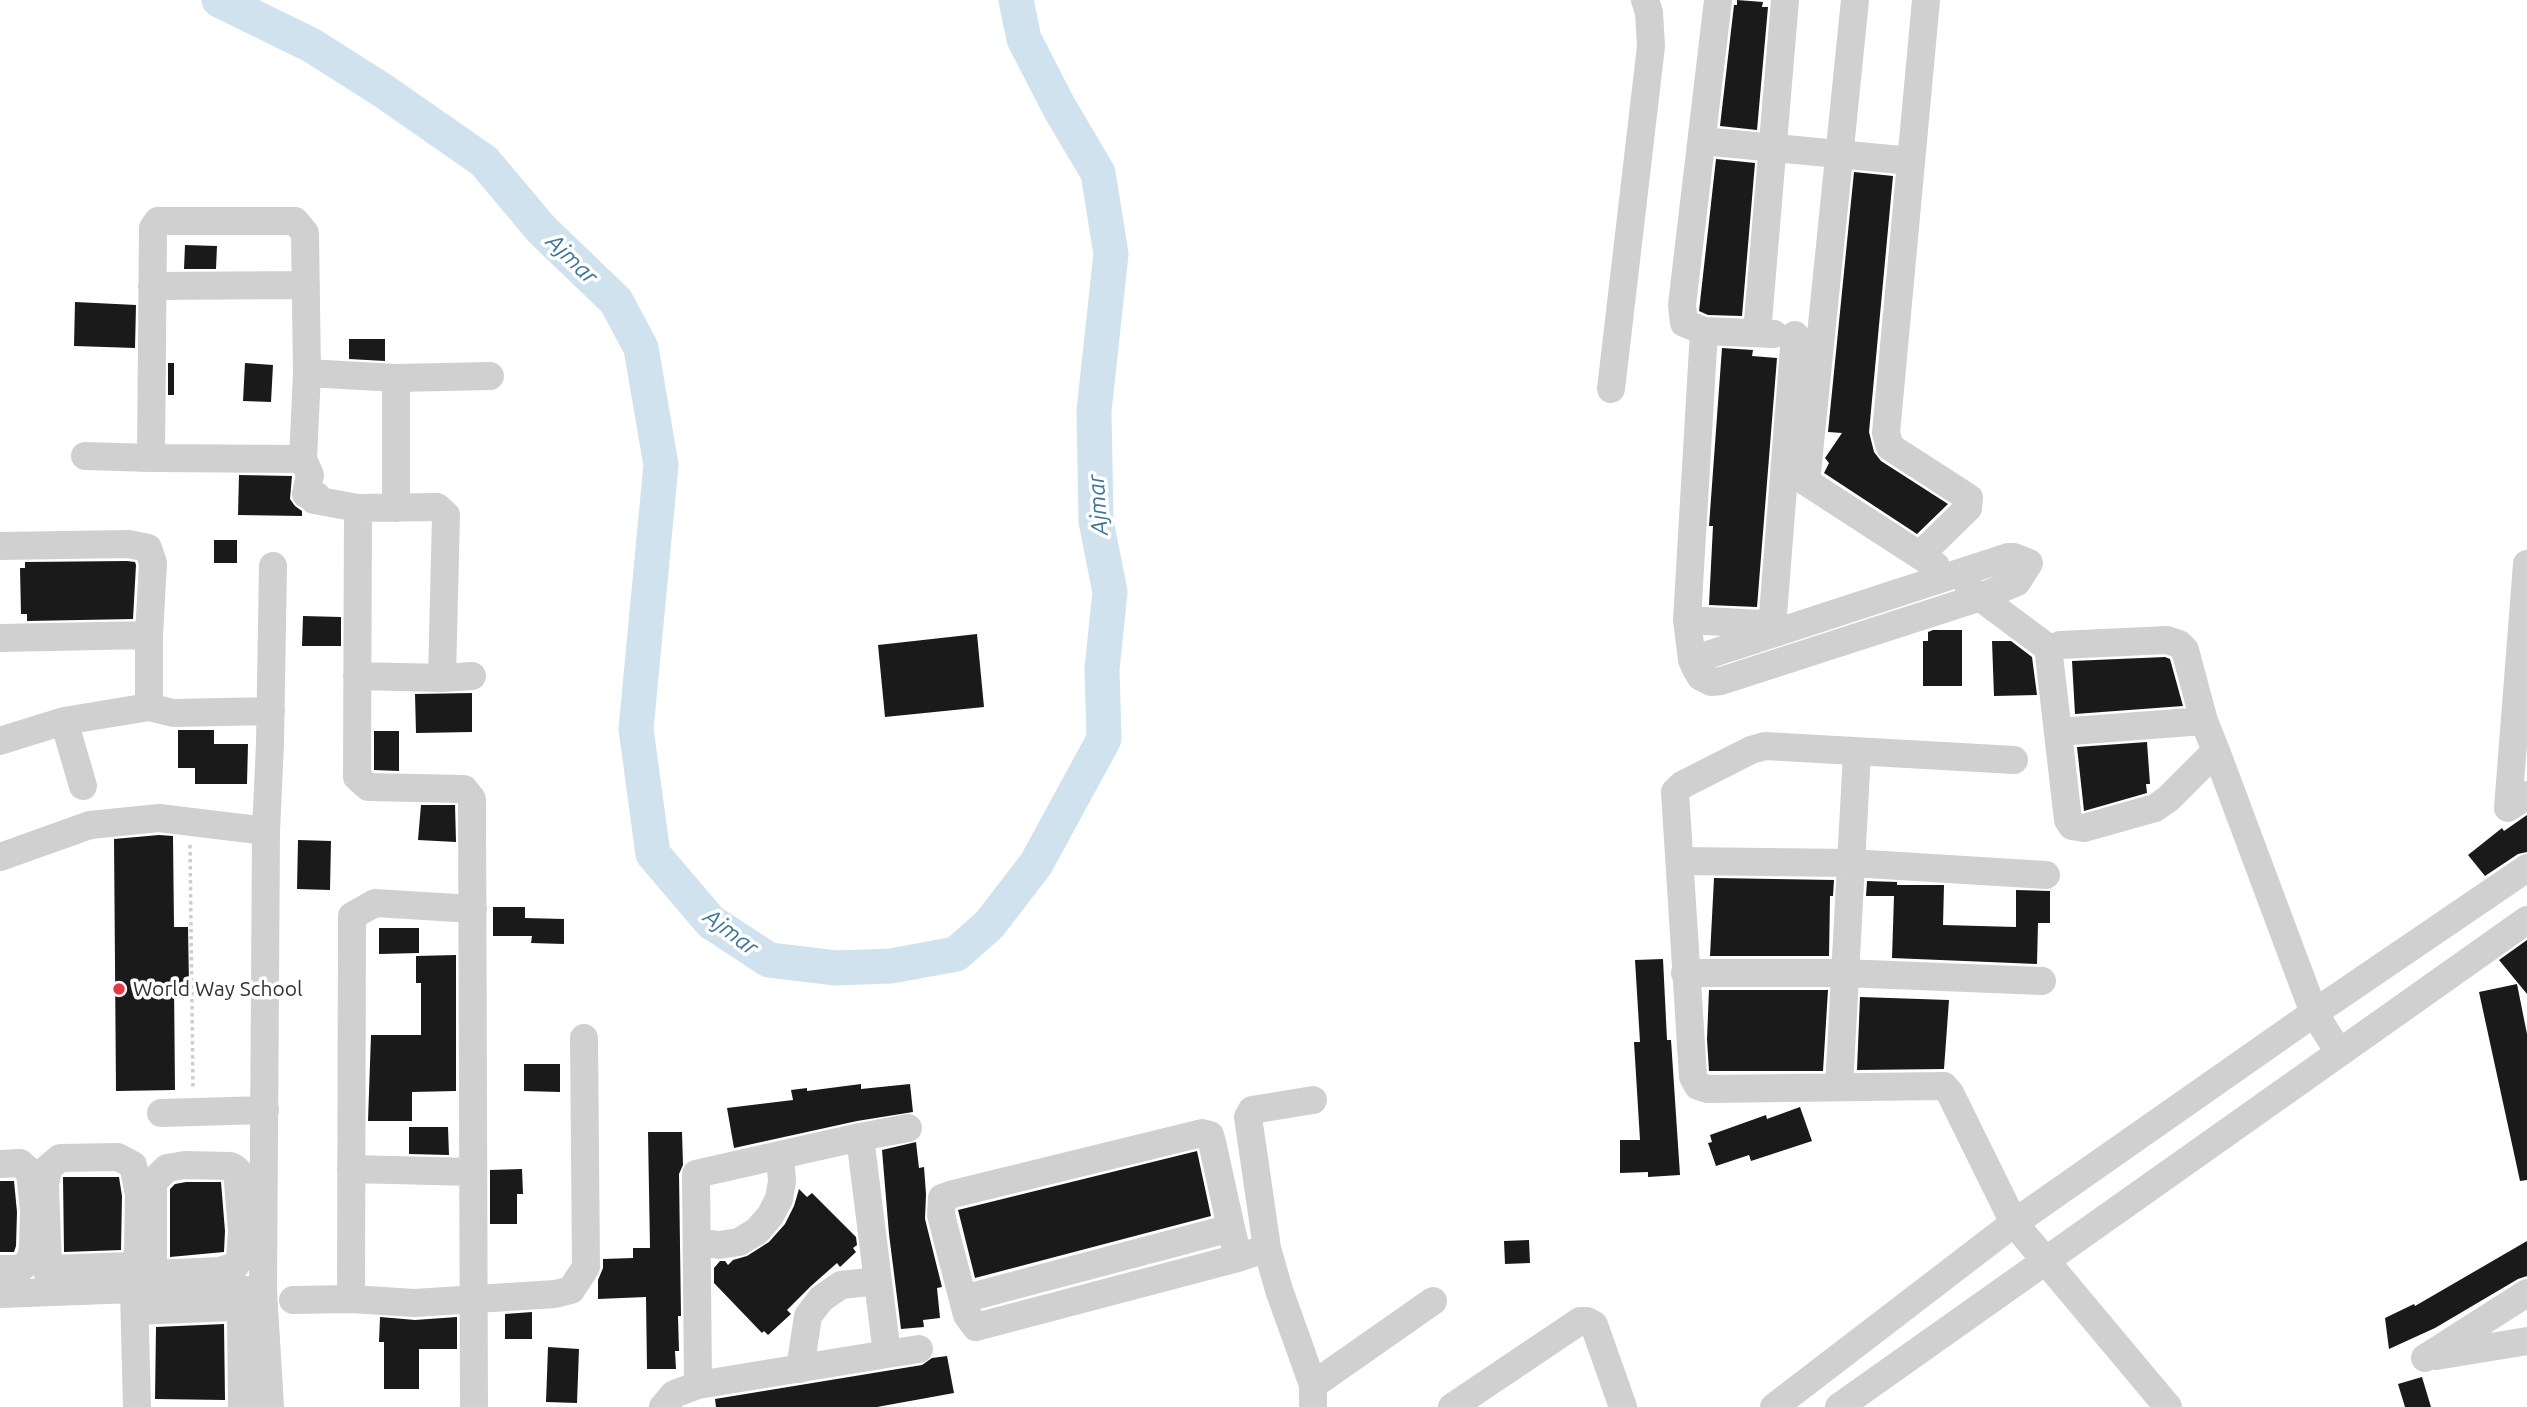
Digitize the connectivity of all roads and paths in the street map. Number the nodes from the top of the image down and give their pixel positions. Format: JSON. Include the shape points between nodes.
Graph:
{"nodes":[{"id":1,"x":1645,"y":0,"type":"edge"},
{"id":2,"x":1718,"y":0,"type":"edge"},
{"id":3,"x":1785,"y":0,"type":"edge"},
{"id":4,"x":1855,"y":0,"type":"edge"},
{"id":5,"x":1926,"y":0,"type":"edge"},
{"id":6,"x":1702,"y":141,"type":"junction"},
{"id":7,"x":1773,"y":146,"type":"junction"},
{"id":8,"x":1839,"y":154,"type":"junction"},
{"id":9,"x":1911,"y":161,"type":"junction"},
{"id":10,"x":306,"y":285,"type":"junction"},
{"id":11,"x":152,"y":286,"type":"junction"},
{"id":12,"x":1703,"y":331,"type":"junction"},
{"id":13,"x":1758,"y":333,"type":"junction"},
{"id":14,"x":1807,"y":335,"type":"junction"},
{"id":15,"x":307,"y":373,"type":"junction"},
{"id":16,"x":490,"y":376,"type":"dead end"},
{"id":17,"x":396,"y":378,"type":"junction"},
{"id":18,"x":1611,"y":389,"type":"dead end"},
{"id":19,"x":85,"y":456,"type":"dead end"},
{"id":20,"x":151,"y":458,"type":"junction"},
{"id":21,"x":303,"y":459,"type":"junction"},
{"id":22,"x":1796,"y":475,"type":"junction"},
{"id":23,"x":358,"y":508,"type":"junction"},
{"id":24,"x":396,"y":508,"type":"junction"},
{"id":25,"x":0,"y":546,"type":"edge"},
{"id":26,"x":1920,"y":555,"type":"junction"},
{"id":27,"x":2527,"y":564,"type":"edge"},
{"id":28,"x":273,"y":566,"type":"dead end"},
{"id":29,"x":1952,"y":576,"type":"junction"},
{"id":30,"x":1981,"y":597,"type":"junction"},
{"id":31,"x":1686,"y":620,"type":"junction"},
{"id":32,"x":1774,"y":633,"type":"junction"},
{"id":33,"x":149,"y":635,"type":"junction"},
{"id":34,"x":0,"y":638,"type":"edge"},
{"id":35,"x":2051,"y":650,"type":"junction"},
{"id":36,"x":1692,"y":660,"type":"junction"},
{"id":37,"x":1783,"y":661,"type":"junction"},
{"id":38,"x":357,"y":676,"type":"junction"},
{"id":39,"x":472,"y":676,"type":"dead end"},
{"id":40,"x":442,"y":678,"type":"junction"},
{"id":41,"x":149,"y":707,"type":"junction"},
{"id":42,"x":271,"y":710,"type":"junction"},
{"id":43,"x":64,"y":720,"type":"junction"},
{"id":44,"x":2204,"y":720,"type":"junction"},
{"id":45,"x":2058,"y":732,"type":"junction"},
{"id":46,"x":0,"y":741,"type":"edge"},
{"id":47,"x":2216,"y":751,"type":"junction"},
{"id":48,"x":1857,"y":753,"type":"junction"},
{"id":49,"x":2014,"y":760,"type":"dead end"},
{"id":50,"x":83,"y":786,"type":"dead end"},
{"id":51,"x":2527,"y":795,"type":"edge"},
{"id":52,"x":190,"y":821,"type":"junction"},
{"id":53,"x":266,"y":831,"type":"junction"},
{"id":54,"x":0,"y":857,"type":"edge"},
{"id":55,"x":1680,"y":861,"type":"junction"},
{"id":56,"x":1851,"y":863,"type":"junction"},
{"id":57,"x":2527,"y":868,"type":"edge"},
{"id":58,"x":2046,"y":875,"type":"dead end"},
{"id":59,"x":473,"y":909,"type":"junction"},
{"id":60,"x":2527,"y":920,"type":"edge"},
{"id":61,"x":1843,"y":973,"type":"junction"},
{"id":62,"x":1685,"y":974,"type":"junction"},
{"id":63,"x":2042,"y":981,"type":"dead end"},
{"id":64,"x":2314,"y":1013,"type":"junction"},
{"id":65,"x":584,"y":1038,"type":"dead end"},
{"id":66,"x":2339,"y":1052,"type":"junction"},
{"id":67,"x":1839,"y":1087,"type":"junction"},
{"id":68,"x":1313,"y":1100,"type":"dead end"},
{"id":69,"x":265,"y":1110,"type":"junction"},
{"id":70,"x":162,"y":1112,"type":"dead end"},
{"id":71,"x":193,"y":1112,"type":"junction"},
{"id":72,"x":908,"y":1128,"type":"dead end"},
{"id":73,"x":860,"y":1137,"type":"junction"},
{"id":74,"x":780,"y":1155,"type":"junction"},
{"id":75,"x":0,"y":1164,"type":"edge"},
{"id":76,"x":351,"y":1169,"type":"junction"},
{"id":77,"x":473,"y":1172,"type":"junction"},
{"id":78,"x":2014,"y":1223,"type":"junction"},
{"id":79,"x":1231,"y":1228,"type":"junction"},
{"id":80,"x":697,"y":1242,"type":"junction"},
{"id":81,"x":1266,"y":1248,"type":"junction"},
{"id":82,"x":1238,"y":1258,"type":"junction"},
{"id":83,"x":2045,"y":1260,"type":"junction"},
{"id":84,"x":0,"y":1269,"type":"edge"},
{"id":85,"x":48,"y":1280,"type":"junction"},
{"id":86,"x":878,"y":1281,"type":"junction"},
{"id":87,"x":263,"y":1290,"type":"junction"},
{"id":88,"x":144,"y":1291,"type":"junction"},
{"id":89,"x":2527,"y":1293,"type":"edge"},
{"id":90,"x":0,"y":1294,"type":"edge"},
{"id":91,"x":474,"y":1298,"type":"junction"},
{"id":92,"x":351,"y":1299,"type":"junction"},
{"id":93,"x":963,"y":1299,"type":"junction"},
{"id":94,"x":292,"y":1300,"type":"dead end"},
{"id":95,"x":1433,"y":1301,"type":"dead end"},
{"id":96,"x":2527,"y":1341,"type":"edge"},
{"id":97,"x":919,"y":1349,"type":"dead end"},
{"id":98,"x":887,"y":1354,"type":"junction"},
{"id":99,"x":800,"y":1369,"type":"junction"},
{"id":100,"x":698,"y":1385,"type":"junction"},
{"id":101,"x":1313,"y":1396,"type":"edge"},
{"id":102,"x":137,"y":1407,"type":"edge"},
{"id":103,"x":242,"y":1407,"type":"edge"},
{"id":104,"x":270,"y":1407,"type":"edge"},
{"id":105,"x":473,"y":1407,"type":"edge"},
{"id":106,"x":663,"y":1407,"type":"edge"},
{"id":107,"x":1452,"y":1407,"type":"edge"},
{"id":108,"x":1623,"y":1407,"type":"edge"},
{"id":109,"x":1774,"y":1407,"type":"edge"},
{"id":110,"x":1839,"y":1407,"type":"edge"},
{"id":111,"x":2168,"y":1407,"type":"edge"}],
"edges":[{"from":1,"to":18,"type":"street","via":[[1651,46]]},
{"from":2,"to":6,"type":"street"},
{"from":3,"to":7,"type":"street"},
{"from":4,"to":8,"type":"street"},
{"from":5,"to":9,"type":"street"},
{"from":6,"to":7,"type":"street"},
{"from":6,"to":12,"type":"street","via":[[1682,305],[1684,323]]},
{"from":7,"to":8,"type":"street"},
{"from":7,"to":13,"type":"street"},
{"from":8,"to":9,"type":"street"},
{"from":8,"to":14,"type":"street"},
{"from":9,"to":26,"type":"street","via":[[1886,433],[1891,447],[1969,498],[1968,508]]},
{"from":10,"to":11,"type":"street"},
{"from":10,"to":11,"type":"street","via":[[305,233],[295,221],[158,221],[153,228]]},
{"from":10,"to":15,"type":"street"},
{"from":11,"to":20,"type":"street"},
{"from":12,"to":13,"type":"street"},
{"from":12,"to":31,"type":"street"},
{"from":13,"to":14,"type":"street"},
{"from":14,"to":22,"type":"street"},
{"from":15,"to":17,"type":"street"},
{"from":15,"to":21,"type":"street"},
{"from":16,"to":17,"type":"street"},
{"from":17,"to":24,"type":"street"},
{"from":19,"to":20,"type":"street"},
{"from":20,"to":21,"type":"street"},
{"from":21,"to":23,"type":"street","via":[[310,475],[306,494],[317,496],[314,500]]},
{"from":22,"to":26,"type":"street"},
{"from":22,"to":31,"type":"street","via":[[1770,621]]},
{"from":23,"to":24,"type":"street"},
{"from":23,"to":38,"type":"street"},
{"from":24,"to":40,"type":"street","via":[[437,507],[446,515]]},
{"from":25,"to":33,"type":"street","via":[[129,544],[148,548],[153,564]]},
{"from":26,"to":29,"type":"street"},
{"from":27,"to":51,"type":"street","via":[[2508,808]]},
{"from":28,"to":42,"type":"street"},
{"from":29,"to":30,"type":"street"},
{"from":29,"to":30,"type":"street","via":[[2008,557],[2029,563],[2017,582]]},
{"from":29,"to":32,"type":"street"},
{"from":30,"to":35,"type":"street"},
{"from":30,"to":37,"type":"street"},
{"from":31,"to":36,"type":"street"},
{"from":32,"to":36,"type":"street"},
{"from":32,"to":37,"type":"street"},
{"from":33,"to":34,"type":"street"},
{"from":33,"to":41,"type":"street"},
{"from":35,"to":44,"type":"street","via":[[2060,645],[2174,641],[2185,650]]},
{"from":35,"to":45,"type":"street"},
{"from":36,"to":37,"type":"street","via":[[1701,677],[1711,682]]},
{"from":38,"to":40,"type":"street"},
{"from":38,"to":59,"type":"street","via":[[357,777],[368,787],[464,789],[472,799]]},
{"from":39,"to":40,"type":"street"},
{"from":41,"to":42,"type":"street","via":[[173,713]]},
{"from":41,"to":43,"type":"street"},
{"from":42,"to":53,"type":"street"},
{"from":43,"to":46,"type":"street"},
{"from":43,"to":50,"type":"street"},
{"from":44,"to":45,"type":"street"},
{"from":44,"to":47,"type":"street"},
{"from":45,"to":47,"type":"street","via":[[2068,820],[2072,826],[2084,828],[2162,804]]},
{"from":47,"to":64,"type":"street"},
{"from":48,"to":49,"type":"street"},
{"from":48,"to":55,"type":"street","via":[[1765,746],[1682,785],[1675,792]]},
{"from":48,"to":56,"type":"street"},
{"from":52,"to":53,"type":"street"},
{"from":52,"to":54,"type":"street","via":[[159,818],[90,825]]},
{"from":52,"to":71,"type":"path"},
{"from":53,"to":69,"type":"street"},
{"from":55,"to":56,"type":"street"},
{"from":55,"to":62,"type":"street"},
{"from":56,"to":58,"type":"street"},
{"from":56,"to":61,"type":"street"},
{"from":57,"to":64,"type":"street"},
{"from":59,"to":76,"type":"street","via":[[375,903],[352,916]]},
{"from":59,"to":77,"type":"street"},
{"from":60,"to":66,"type":"street"},
{"from":61,"to":62,"type":"street"},
{"from":61,"to":63,"type":"street"},
{"from":61,"to":67,"type":"street"},
{"from":62,"to":67,"type":"street","via":[[1693,1077],[1698,1086]]},
{"from":64,"to":66,"type":"street"},
{"from":64,"to":78,"type":"street"},
{"from":65,"to":91,"type":"street","via":[[586,1267],[571,1290]]},
{"from":66,"to":83,"type":"street"},
{"from":67,"to":78,"type":"street","via":[[1944,1086]]},
{"from":68,"to":81,"type":"street","via":[[1252,1110],[1248,1117]]},
{"from":69,"to":71,"type":"street"},
{"from":69,"to":87,"type":"street"},
{"from":70,"to":71,"type":"street"},
{"from":72,"to":73,"type":"street"},
{"from":73,"to":74,"type":"street"},
{"from":73,"to":86,"type":"street"},
{"from":74,"to":80,"type":"street","via":[[779,1199],[757,1231],[739,1242]]},
{"from":74,"to":80,"type":"street","via":[[696,1174]]},
{"from":75,"to":84,"type":"street","via":[[20,1163],[30,1172],[34,1211],[30,1261],[19,1269]]},
{"from":76,"to":77,"type":"street"},
{"from":76,"to":92,"type":"street"},
{"from":77,"to":91,"type":"street"},
{"from":78,"to":83,"type":"street"},
{"from":78,"to":109,"type":"street"},
{"from":79,"to":82,"type":"street"},
{"from":79,"to":93,"type":"street"},
{"from":79,"to":93,"type":"street","via":[[1225,1141],[1202,1133],[942,1198],[941,1215]]},
{"from":80,"to":100,"type":"street"},
{"from":81,"to":82,"type":"street"},
{"from":81,"to":101,"type":"street"},
{"from":82,"to":93,"type":"street","via":[[976,1327]]},
{"from":83,"to":110,"type":"street"},
{"from":83,"to":111,"type":"street"},
{"from":85,"to":85,"type":"street","via":[[133,1266],[138,1251],[139,1194],[133,1165],[118,1157],[60,1157],[48,1168]]},
{"from":85,"to":88,"type":"street"},
{"from":85,"to":90,"type":"street"},
{"from":86,"to":98,"type":"street"},
{"from":86,"to":99,"type":"street","via":[[841,1285],[821,1299],[808,1316]]},
{"from":87,"to":88,"type":"street"},
{"from":87,"to":104,"type":"street"},
{"from":88,"to":88,"type":"street","via":[[235,1266],[242,1231],[237,1170],[185,1165],[159,1174],[153,1182]]},
{"from":88,"to":102,"type":"street"},
{"from":88,"to":103,"type":"street","via":[[232,1307],[241,1315]]},
{"from":89,"to":96,"type":"street","via":[[2425,1358]]},
{"from":91,"to":92,"type":"street","via":[[414,1303]]},
{"from":91,"to":105,"type":"street"},
{"from":92,"to":94,"type":"street"},
{"from":95,"to":101,"type":"street"},
{"from":97,"to":98,"type":"street"},
{"from":98,"to":99,"type":"street"},
{"from":99,"to":100,"type":"street"},
{"from":100,"to":106,"type":"street","via":[[674,1394]]},
{"from":107,"to":108,"type":"street","via":[[1580,1321],[1594,1325]]}]}
